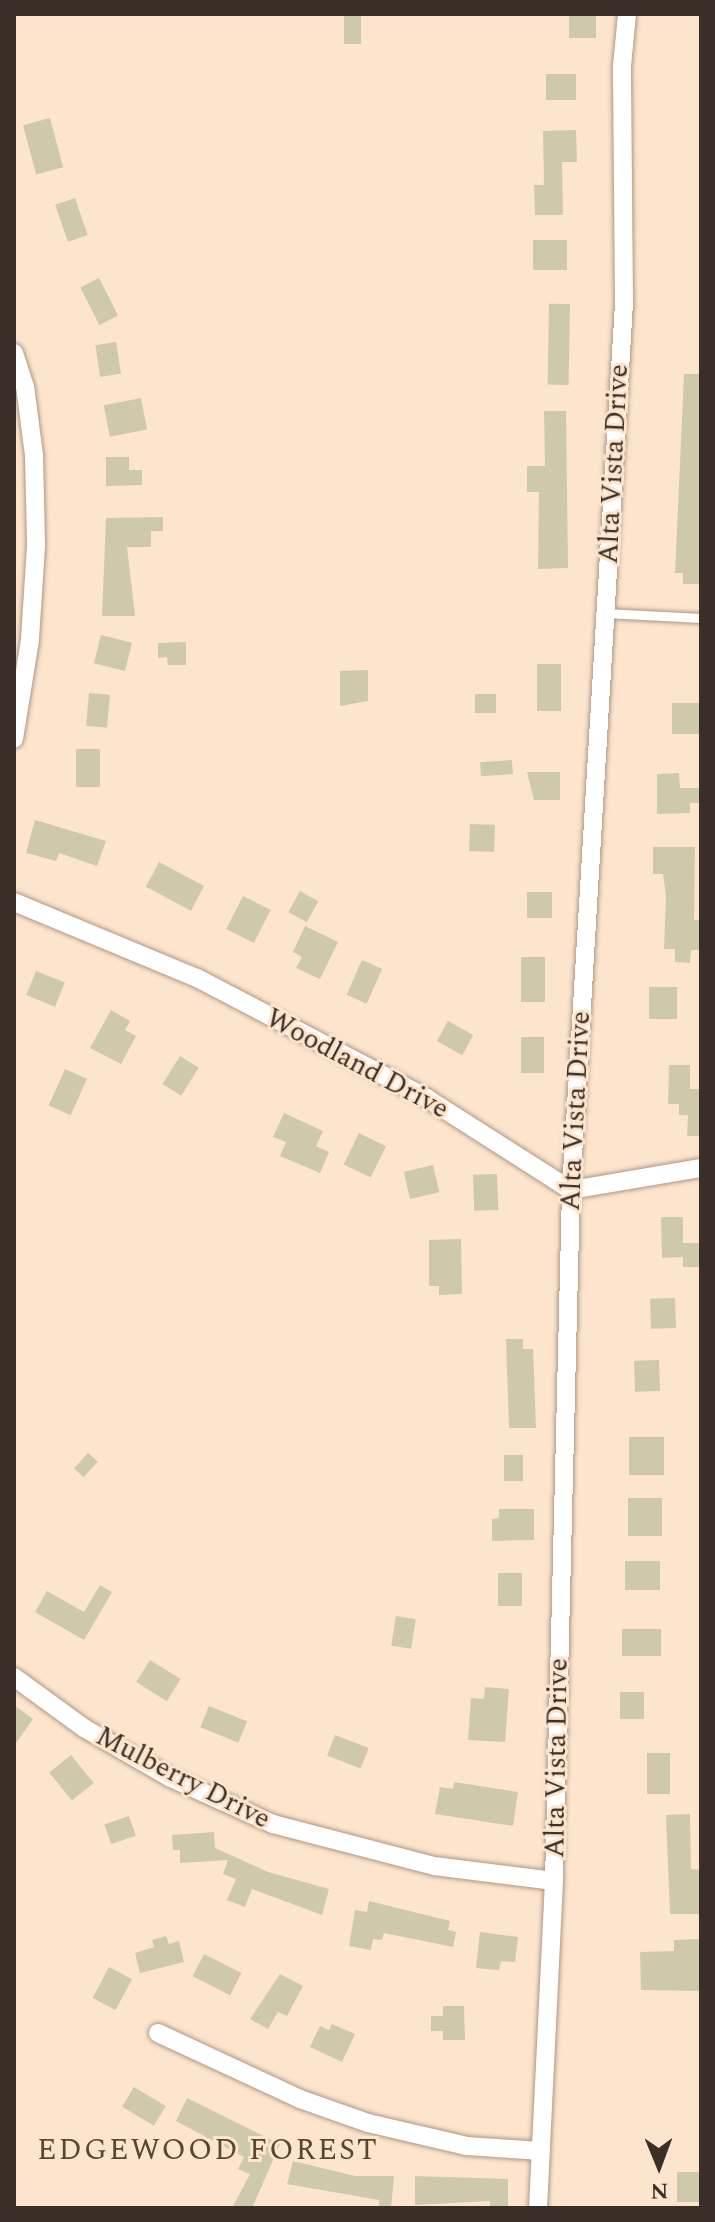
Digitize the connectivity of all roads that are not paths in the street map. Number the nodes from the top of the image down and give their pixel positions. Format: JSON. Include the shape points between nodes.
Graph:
{"nodes":[{"id":1,"x":627,"y":14,"type":"edge"},
{"id":2,"x":14,"y":353,"type":"edge"},
{"id":3,"x":605,"y":613,"type":"junction"},
{"id":4,"x":701,"y":618,"type":"edge"},
{"id":5,"x":14,"y":739,"type":"edge"},
{"id":6,"x":14,"y":902,"type":"edge"},
{"id":7,"x":701,"y":1168,"type":"edge"},
{"id":8,"x":571,"y":1190,"type":"junction"},
{"id":9,"x":14,"y":1677,"type":"edge"},
{"id":10,"x":554,"y":1881,"type":"junction"},
{"id":11,"x":158,"y":2033,"type":"dead end"},
{"id":12,"x":541,"y":2151,"type":"junction"},
{"id":13,"x":538,"y":2208,"type":"edge"}],
"edges":[{"from":1,"to":3,"type":"street","name":"Alta Vista Drive","via":[[622,66],[624,303]]},
{"from":2,"to":5,"type":"street","via":[[25,386],[34,455],[36,546],[30,640]]},
{"from":3,"to":4,"type":"lane"},
{"from":3,"to":8,"type":"street","name":"Alta Vista Drive"},
{"from":6,"to":8,"type":"street","name":"Woodland Drive","via":[[197,978],[428,1099]]},
{"from":7,"to":8,"type":"street"},
{"from":8,"to":10,"type":"street","name":"Alta Vista Drive"},
{"from":9,"to":10,"type":"street","name":"Mulberry Drive","via":[[84,1728],[171,1778],[273,1824],[434,1866]]},
{"from":10,"to":12,"type":"street","name":"Alta Vista Drive"},
{"from":11,"to":12,"type":"street","via":[[300,2099],[368,2123],[467,2146]]},
{"from":12,"to":13,"type":"street","name":"Alta Vista Drive"}]}
